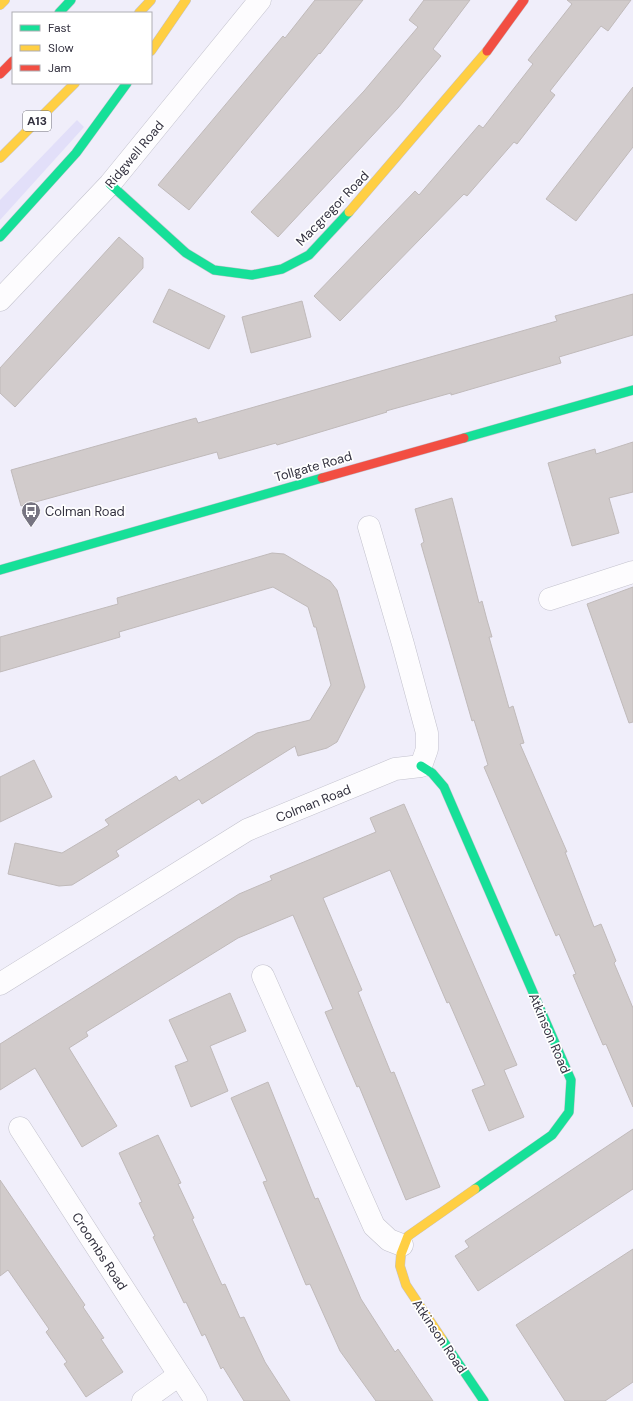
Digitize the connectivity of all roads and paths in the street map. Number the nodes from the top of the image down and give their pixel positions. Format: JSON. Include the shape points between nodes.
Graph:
{"nodes":[{"id":1,"x":5,"y":0,"type":"edge"},
{"id":2,"x":71,"y":0,"type":"edge"},
{"id":3,"x":151,"y":0,"type":"edge"},
{"id":4,"x":186,"y":0,"type":"edge"},
{"id":5,"x":260,"y":0,"type":"edge"},
{"id":6,"x":524,"y":0,"type":"edge"},
{"id":7,"x":0,"y":5,"type":"edge"},
{"id":8,"x":60,"y":12,"type":"edge"},
{"id":9,"x":140,"y":12,"type":"edge"},
{"id":10,"x":152,"y":49,"type":"edge"},
{"id":11,"x":12,"y":62,"type":"edge"},
{"id":12,"x":0,"y":74,"type":"edge"},
{"id":13,"x":73,"y":84,"type":"edge"},
{"id":14,"x":126,"y":84,"type":"edge"},
{"id":15,"x":0,"y":158,"type":"edge"},
{"id":16,"x":110,"y":184,"type":"junction"},
{"id":17,"x":0,"y":237,"type":"edge"},
{"id":18,"x":0,"y":300,"type":"edge"},
{"id":19,"x":633,"y":390,"type":"edge"},
{"id":20,"x":369,"y":527,"type":"dead end"},
{"id":21,"x":0,"y":570,"type":"edge"},
{"id":22,"x":633,"y":572,"type":"edge"},
{"id":23,"x":550,"y":599,"type":"dead end"},
{"id":24,"x":421,"y":766,"type":"junction"},
{"id":25,"x":263,"y":976,"type":"dead end"},
{"id":26,"x":0,"y":984,"type":"edge"},
{"id":27,"x":20,"y":1128,"type":"dead end"},
{"id":28,"x":402,"y":1245,"type":"junction"},
{"id":29,"x":179,"y":1375,"type":"junction"},
{"id":30,"x":143,"y":1401,"type":"edge"},
{"id":31,"x":196,"y":1401,"type":"edge"},
{"id":32,"x":484,"y":1401,"type":"edge"}],
"edges":[{"from":1,"to":7,"type":"main road"},
{"from":2,"to":8,"type":"main road"},
{"from":3,"to":9,"type":"main road"},
{"from":4,"to":10,"type":"main road"},
{"from":5,"to":16,"type":"street","name":"Ridgwell Road"},
{"from":6,"to":16,"type":"main road","name":"Macgregor Road","via":[[488,49],[364,196],[309,254],[282,269],[252,275],[214,270],[186,253]]},
{"from":11,"to":12,"type":"main road"},
{"from":13,"to":15,"type":"main road","number":"A13"},
{"from":14,"to":17,"type":"main road","via":[[76,153]]},
{"from":16,"to":18,"type":"street","name":"Ridgwell Road"},
{"from":19,"to":21,"type":"main road","name":"Tollgate Road"},
{"from":20,"to":24,"type":"street","via":[[427,733],[427,749]]},
{"from":22,"to":23,"type":"street"},
{"from":24,"to":26,"type":"street","name":"Colman Road","via":[[395,769],[247,830]]},
{"from":24,"to":28,"type":"main road","name":"Atkinson Road","via":[[432,773],[444,787],[571,1080],[569,1112],[552,1135],[408,1236]]},
{"from":25,"to":28,"type":"street","via":[[374,1226],[389,1240]]},
{"from":27,"to":29,"type":"street","name":"Croombs Road"},
{"from":28,"to":32,"type":"main road","name":"Atkinson Road","via":[[400,1272],[406,1285]]},
{"from":29,"to":30,"type":"street"},
{"from":29,"to":31,"type":"street","name":"Croombs Road"}]}
